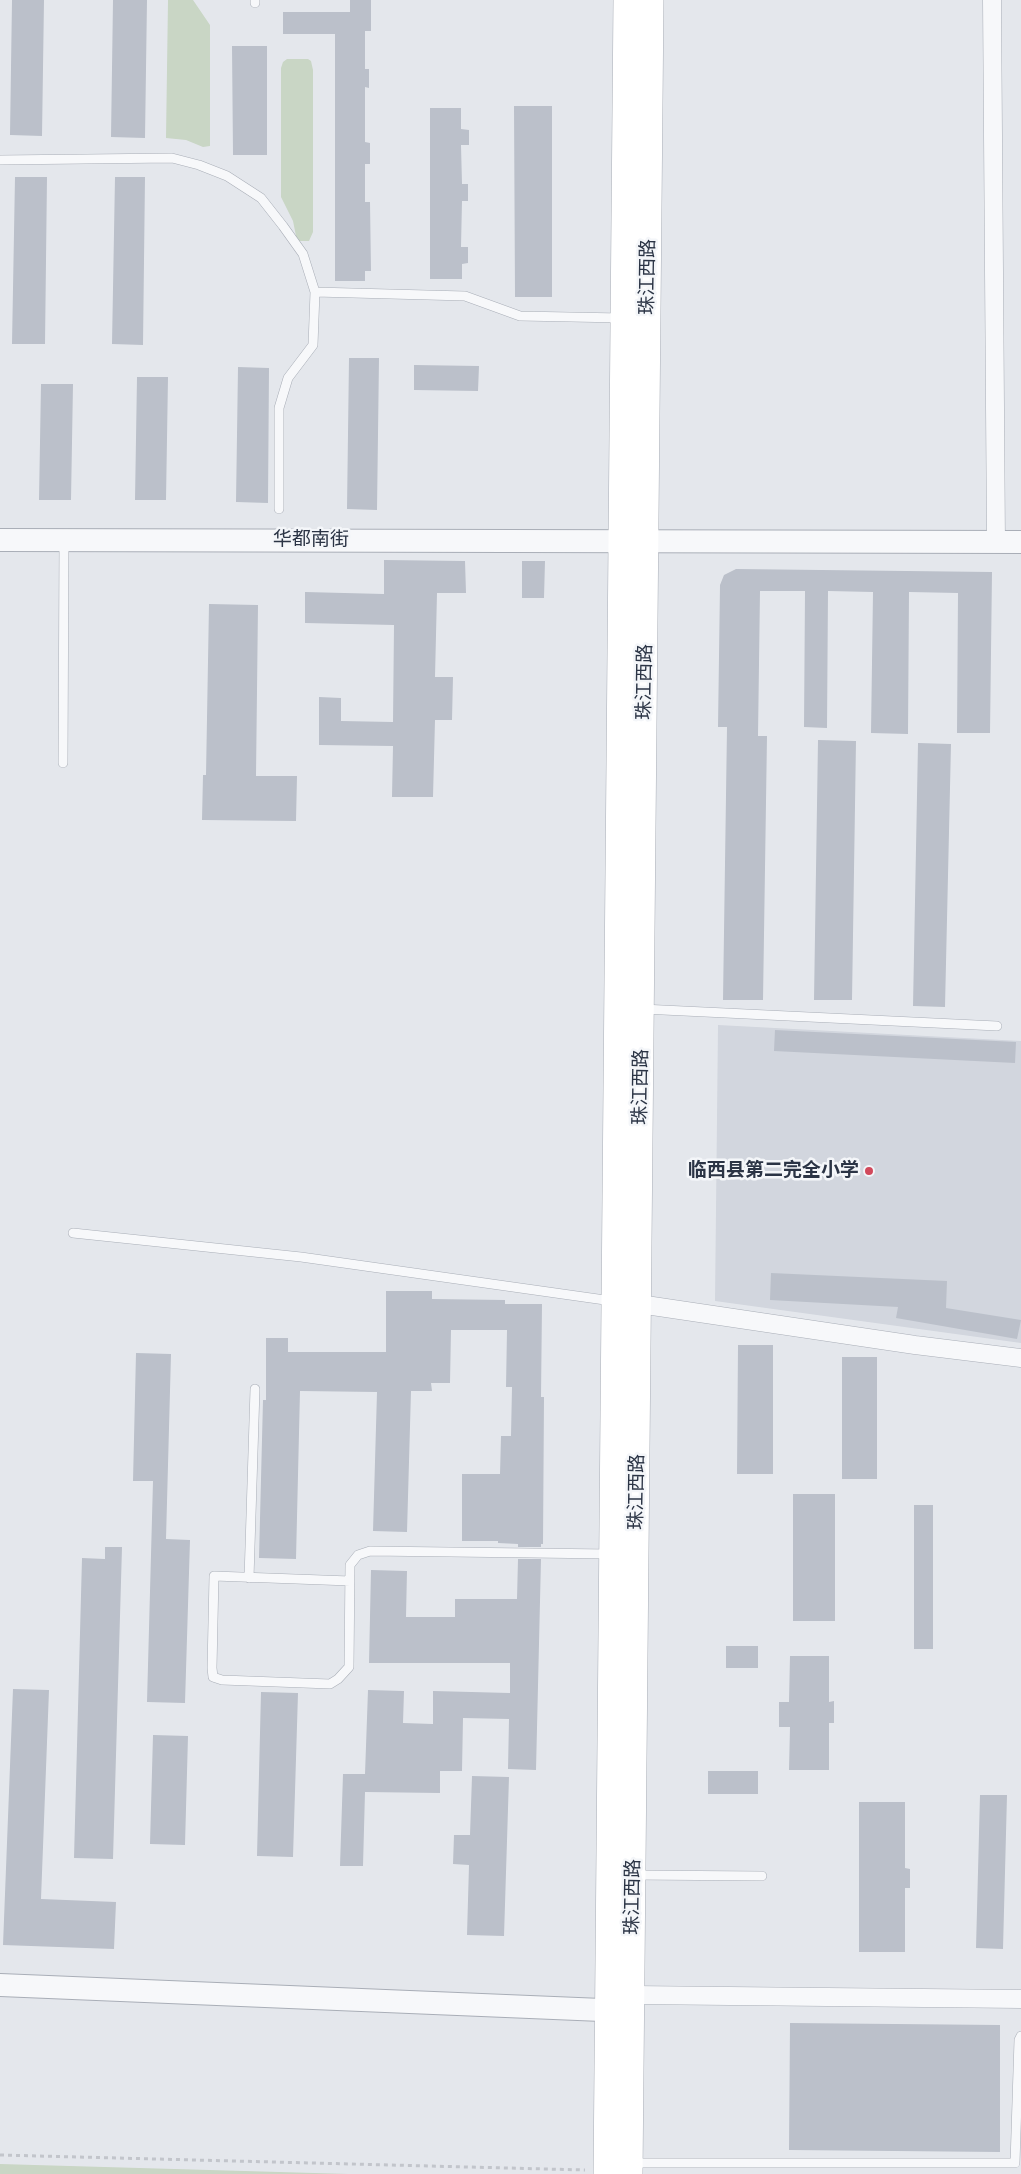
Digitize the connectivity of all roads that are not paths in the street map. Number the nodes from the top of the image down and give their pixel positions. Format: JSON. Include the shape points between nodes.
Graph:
{"nodes":[{"id":1,"x":626,"y":0,"type":"edge"},
{"id":2,"x":651,"y":0,"type":"edge"},
{"id":3,"x":992,"y":0,"type":"edge"},
{"id":4,"x":0,"y":160,"type":"edge"},
{"id":5,"x":315,"y":292,"type":"junction"},
{"id":6,"x":623,"y":318,"type":"junction"},
{"id":7,"x":280,"y":509,"type":"dead end"},
{"id":8,"x":0,"y":540,"type":"edge"},
{"id":9,"x":64,"y":540,"type":"junction"},
{"id":10,"x":622,"y":541,"type":"junction"},
{"id":11,"x":646,"y":541,"type":"junction"},
{"id":12,"x":996,"y":542,"type":"junction"},
{"id":13,"x":1021,"y":542,"type":"edge"},
{"id":14,"x":64,"y":763,"type":"dead end"},
{"id":15,"x":642,"y":1009,"type":"junction"},
{"id":16,"x":997,"y":1026,"type":"dead end"},
{"id":17,"x":72,"y":1233,"type":"dead end"},
{"id":18,"x":615,"y":1302,"type":"junction"},
{"id":19,"x":639,"y":1304,"type":"junction"},
{"id":20,"x":1021,"y":1358,"type":"edge"},
{"id":21,"x":255,"y":1389,"type":"dead end"},
{"id":22,"x":612,"y":1554,"type":"junction"},
{"id":23,"x":249,"y":1578,"type":"junction"},
{"id":24,"x":350,"y":1581,"type":"junction"},
{"id":25,"x":633,"y":1875,"type":"junction"},
{"id":26,"x":762,"y":1876,"type":"dead end"},
{"id":27,"x":0,"y":1985,"type":"edge"},
{"id":28,"x":1021,"y":1999,"type":"edge"},
{"id":29,"x":624,"y":2005,"type":"junction"},
{"id":30,"x":1021,"y":2036,"type":"edge"},
{"id":31,"x":630,"y":2168,"type":"edge"},
{"id":32,"x":606,"y":2172,"type":"edge"}],
"edges":[{"from":1,"to":6,"type":"main road","name":"珠江西路"},
{"from":2,"to":11,"type":"main road","name":"珠江西路"},
{"from":3,"to":12,"type":"street"},
{"from":4,"to":5,"type":"lane","via":[[172,158],[227,176],[261,198],[283,226],[303,254]]},
{"from":5,"to":6,"type":"lane","via":[[465,296],[520,316]]},
{"from":5,"to":7,"type":"lane","via":[[313,345],[288,378],[279,408]]},
{"from":6,"to":10,"type":"main road","name":"珠江西路"},
{"from":8,"to":9,"type":"street","name":"华都南街"},
{"from":9,"to":10,"type":"street","name":"华都南街"},
{"from":9,"to":14,"type":"lane"},
{"from":10,"to":11,"type":"street","name":"华都南街"},
{"from":10,"to":18,"type":"main road","name":"珠江西路"},
{"from":11,"to":12,"type":"street","name":"华都南街"},
{"from":11,"to":15,"type":"main road","name":"珠江西路"},
{"from":12,"to":13,"type":"street","name":"华都南街"},
{"from":15,"to":16,"type":"lane"},
{"from":15,"to":19,"type":"main road","name":"珠江西路"},
{"from":17,"to":18,"type":"lane","via":[[301,1257]]},
{"from":18,"to":22,"type":"main road","name":"珠江西路"},
{"from":19,"to":20,"type":"street"},
{"from":19,"to":25,"type":"main road","name":"珠江西路"},
{"from":21,"to":23,"type":"lane"},
{"from":22,"to":24,"type":"lane","via":[[370,1552],[358,1555],[350,1566]]},
{"from":22,"to":29,"type":"main road","name":"珠江西路"},
{"from":23,"to":24,"type":"lane"},
{"from":23,"to":24,"type":"lane","via":[[214,1576],[213,1678],[330,1684],[338,1679],[349,1667]]},
{"from":25,"to":26,"type":"lane"},
{"from":25,"to":29,"type":"main road","name":"珠江西路"},
{"from":27,"to":29,"type":"street"},
{"from":28,"to":29,"type":"street"},
{"from":29,"to":31,"type":"main road","name":"珠江西路"},
{"from":29,"to":32,"type":"main road","name":"珠江西路"},
{"from":30,"to":31,"type":"lane","via":[[1018,2040],[1014,2163]]}]}
